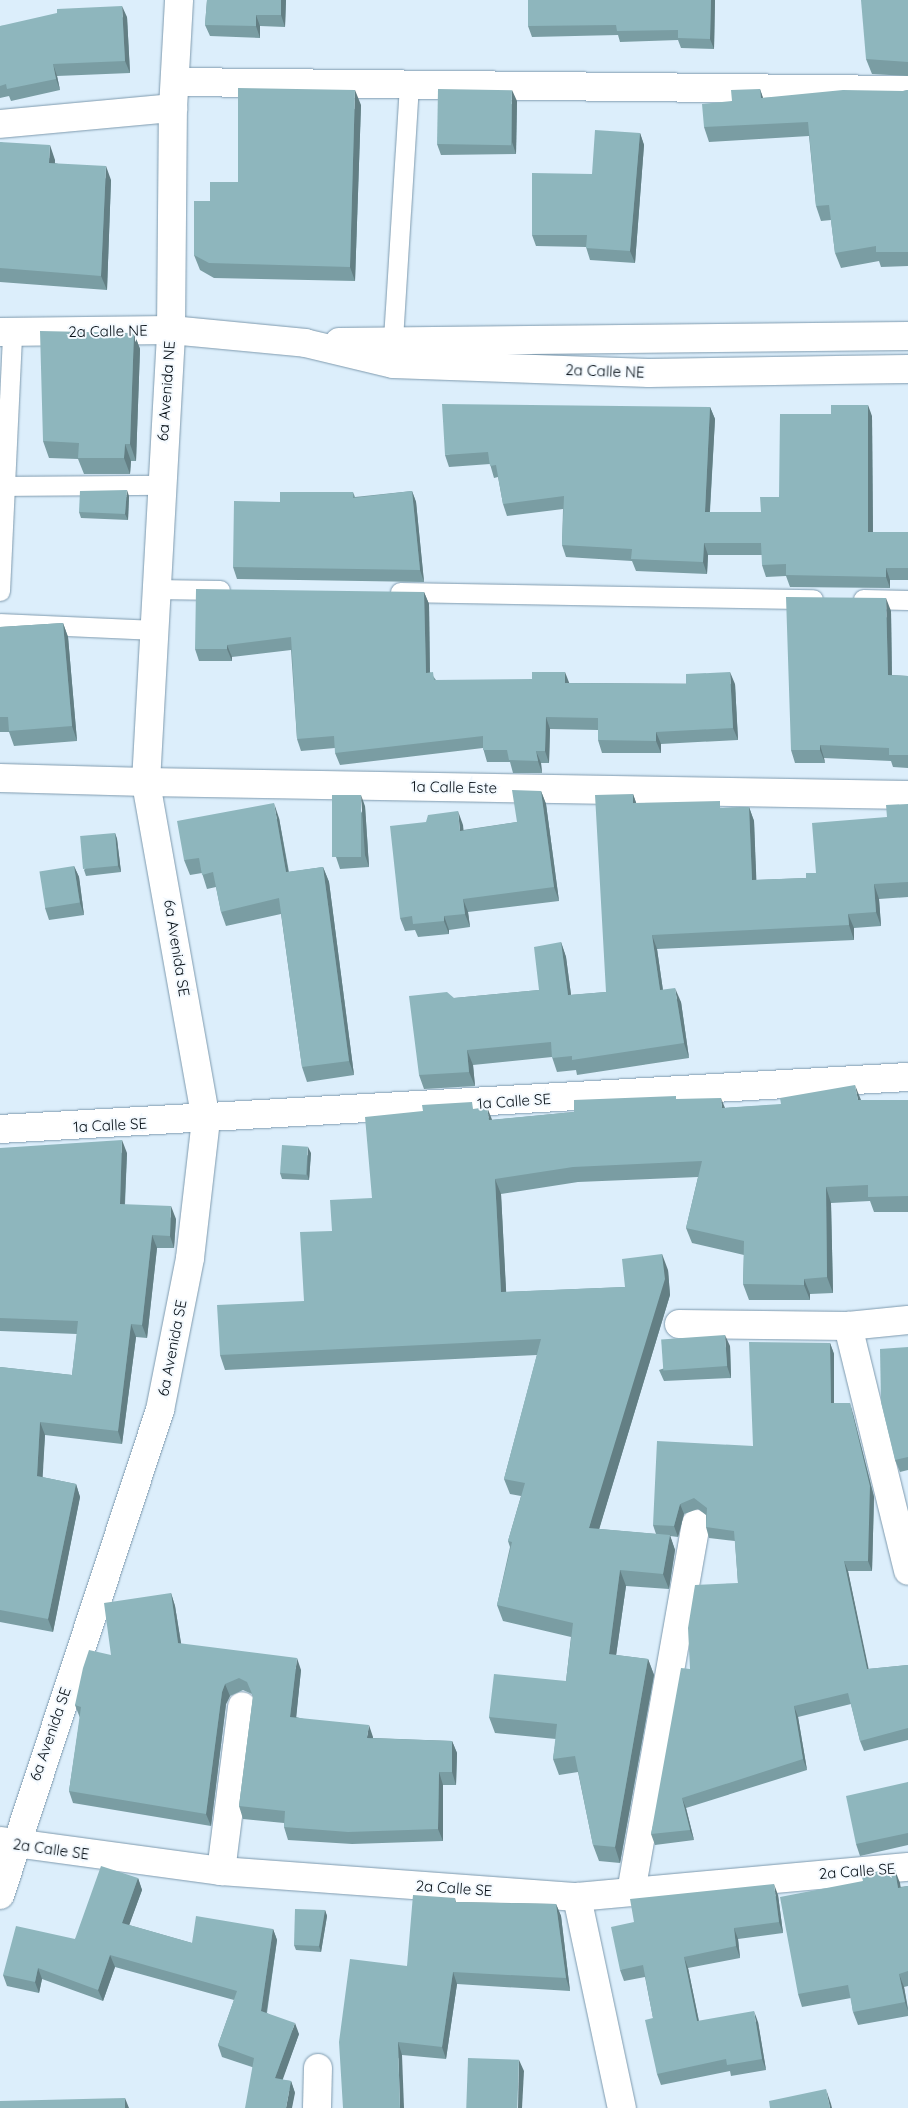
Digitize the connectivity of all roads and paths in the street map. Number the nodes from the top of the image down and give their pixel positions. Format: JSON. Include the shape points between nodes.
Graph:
{"nodes":[{"id":1,"x":179,"y":0,"type":"edge"},
{"id":2,"x":409,"y":83,"type":"junction"},
{"id":3,"x":908,"y":90,"type":"edge"},
{"id":4,"x":174,"y":95,"type":"junction"},
{"id":5,"x":0,"y":124,"type":"edge"},
{"id":6,"x":170,"y":330,"type":"junction"},
{"id":7,"x":6,"y":332,"type":"edge"},
{"id":8,"x":908,"y":336,"type":"edge"},
{"id":9,"x":393,"y":339,"type":"junction"},
{"id":10,"x":305,"y":343,"type":"junction"},
{"id":11,"x":908,"y":369,"type":"edge"},
{"id":12,"x":4,"y":486,"type":"junction"},
{"id":13,"x":159,"y":486,"type":"junction"},
{"id":14,"x":154,"y":589,"type":"junction"},
{"id":15,"x":243,"y":590,"type":"edge"},
{"id":16,"x":0,"y":592,"type":"edge"},
{"id":17,"x":382,"y":592,"type":"edge"},
{"id":18,"x":908,"y":600,"type":"edge"},
{"id":19,"x":0,"y":623,"type":"edge"},
{"id":20,"x":152,"y":630,"type":"junction"},
{"id":21,"x":0,"y":778,"type":"edge"},
{"id":22,"x":146,"y":782,"type":"junction"},
{"id":23,"x":908,"y":795,"type":"edge"},
{"id":24,"x":908,"y":1077,"type":"edge"},
{"id":25,"x":206,"y":1120,"type":"junction"},
{"id":26,"x":0,"y":1129,"type":"edge"},
{"id":27,"x":908,"y":1320,"type":"edge"},
{"id":28,"x":679,"y":1324,"type":"dead end"},
{"id":29,"x":848,"y":1326,"type":"junction"},
{"id":30,"x":696,"y":1524,"type":"dead end"},
{"id":31,"x":908,"y":1571,"type":"edge"},
{"id":32,"x":242,"y":1706,"type":"dead end"},
{"id":33,"x":7,"y":1843,"type":"edge"},
{"id":34,"x":908,"y":1868,"type":"edge"},
{"id":35,"x":221,"y":1872,"type":"junction"},
{"id":36,"x":631,"y":1892,"type":"junction"},
{"id":37,"x":0,"y":1895,"type":"edge"},
{"id":38,"x":577,"y":1898,"type":"junction"},
{"id":39,"x":318,"y":2068,"type":"dead end"},
{"id":40,"x":317,"y":2108,"type":"edge"},
{"id":41,"x":622,"y":2108,"type":"edge"}],
"edges":[{"from":1,"to":4,"type":"street","name":"6a Avenida NE"},
{"from":2,"to":3,"type":"street"},
{"from":2,"to":4,"type":"street"},
{"from":2,"to":9,"type":"lane"},
{"from":4,"to":5,"type":"street"},
{"from":4,"to":6,"type":"street","name":"6a Avenida NE"},
{"from":6,"to":7,"type":"street","name":"2a Calle NE"},
{"from":6,"to":10,"type":"street","name":"2a Calle NE"},
{"from":6,"to":13,"type":"street","name":"6a Avenida NE"},
{"from":7,"to":12,"type":"lane"},
{"from":8,"to":9,"type":"street","name":"2a Calle NE"},
{"from":9,"to":10,"type":"street","name":"2a Calle NE"},
{"from":10,"to":11,"type":"street","name":"2a Calle NE","via":[[393,364],[648,373]]},
{"from":12,"to":13,"type":"lane"},
{"from":12,"to":16,"type":"lane"},
{"from":13,"to":14,"type":"street","name":"6a Avenida NE"},
{"from":14,"to":15,"type":"lane"},
{"from":14,"to":20,"type":"street","name":"6a Avenida NE"},
{"from":17,"to":18,"type":"lane"},
{"from":19,"to":20,"type":"lane"},
{"from":20,"to":22,"type":"street","name":"6a Avenida NE"},
{"from":21,"to":22,"type":"street","name":"1a Calle Este"},
{"from":22,"to":23,"type":"street","name":"1a Calle Este"},
{"from":22,"to":25,"type":"street","name":"6a Avenida SE"},
{"from":24,"to":25,"type":"street","name":"1a Calle SE"},
{"from":25,"to":26,"type":"street","name":"1a Calle SE"},
{"from":25,"to":33,"type":"street","name":"6a Avenida SE","via":[[190,1258],[160,1410]]},
{"from":27,"to":29,"type":"street"},
{"from":28,"to":29,"type":"street"},
{"from":29,"to":31,"type":"street"},
{"from":30,"to":36,"type":"street"},
{"from":32,"to":35,"type":"street"},
{"from":33,"to":35,"type":"street","name":"2a Calle SE"},
{"from":33,"to":37,"type":"street","name":"6a Avenida SE"},
{"from":34,"to":36,"type":"street","name":"2a Calle SE"},
{"from":35,"to":38,"type":"street","name":"2a Calle SE"},
{"from":36,"to":38,"type":"street","name":"2a Calle SE"},
{"from":38,"to":41,"type":"street"},
{"from":39,"to":40,"type":"street"}]}
